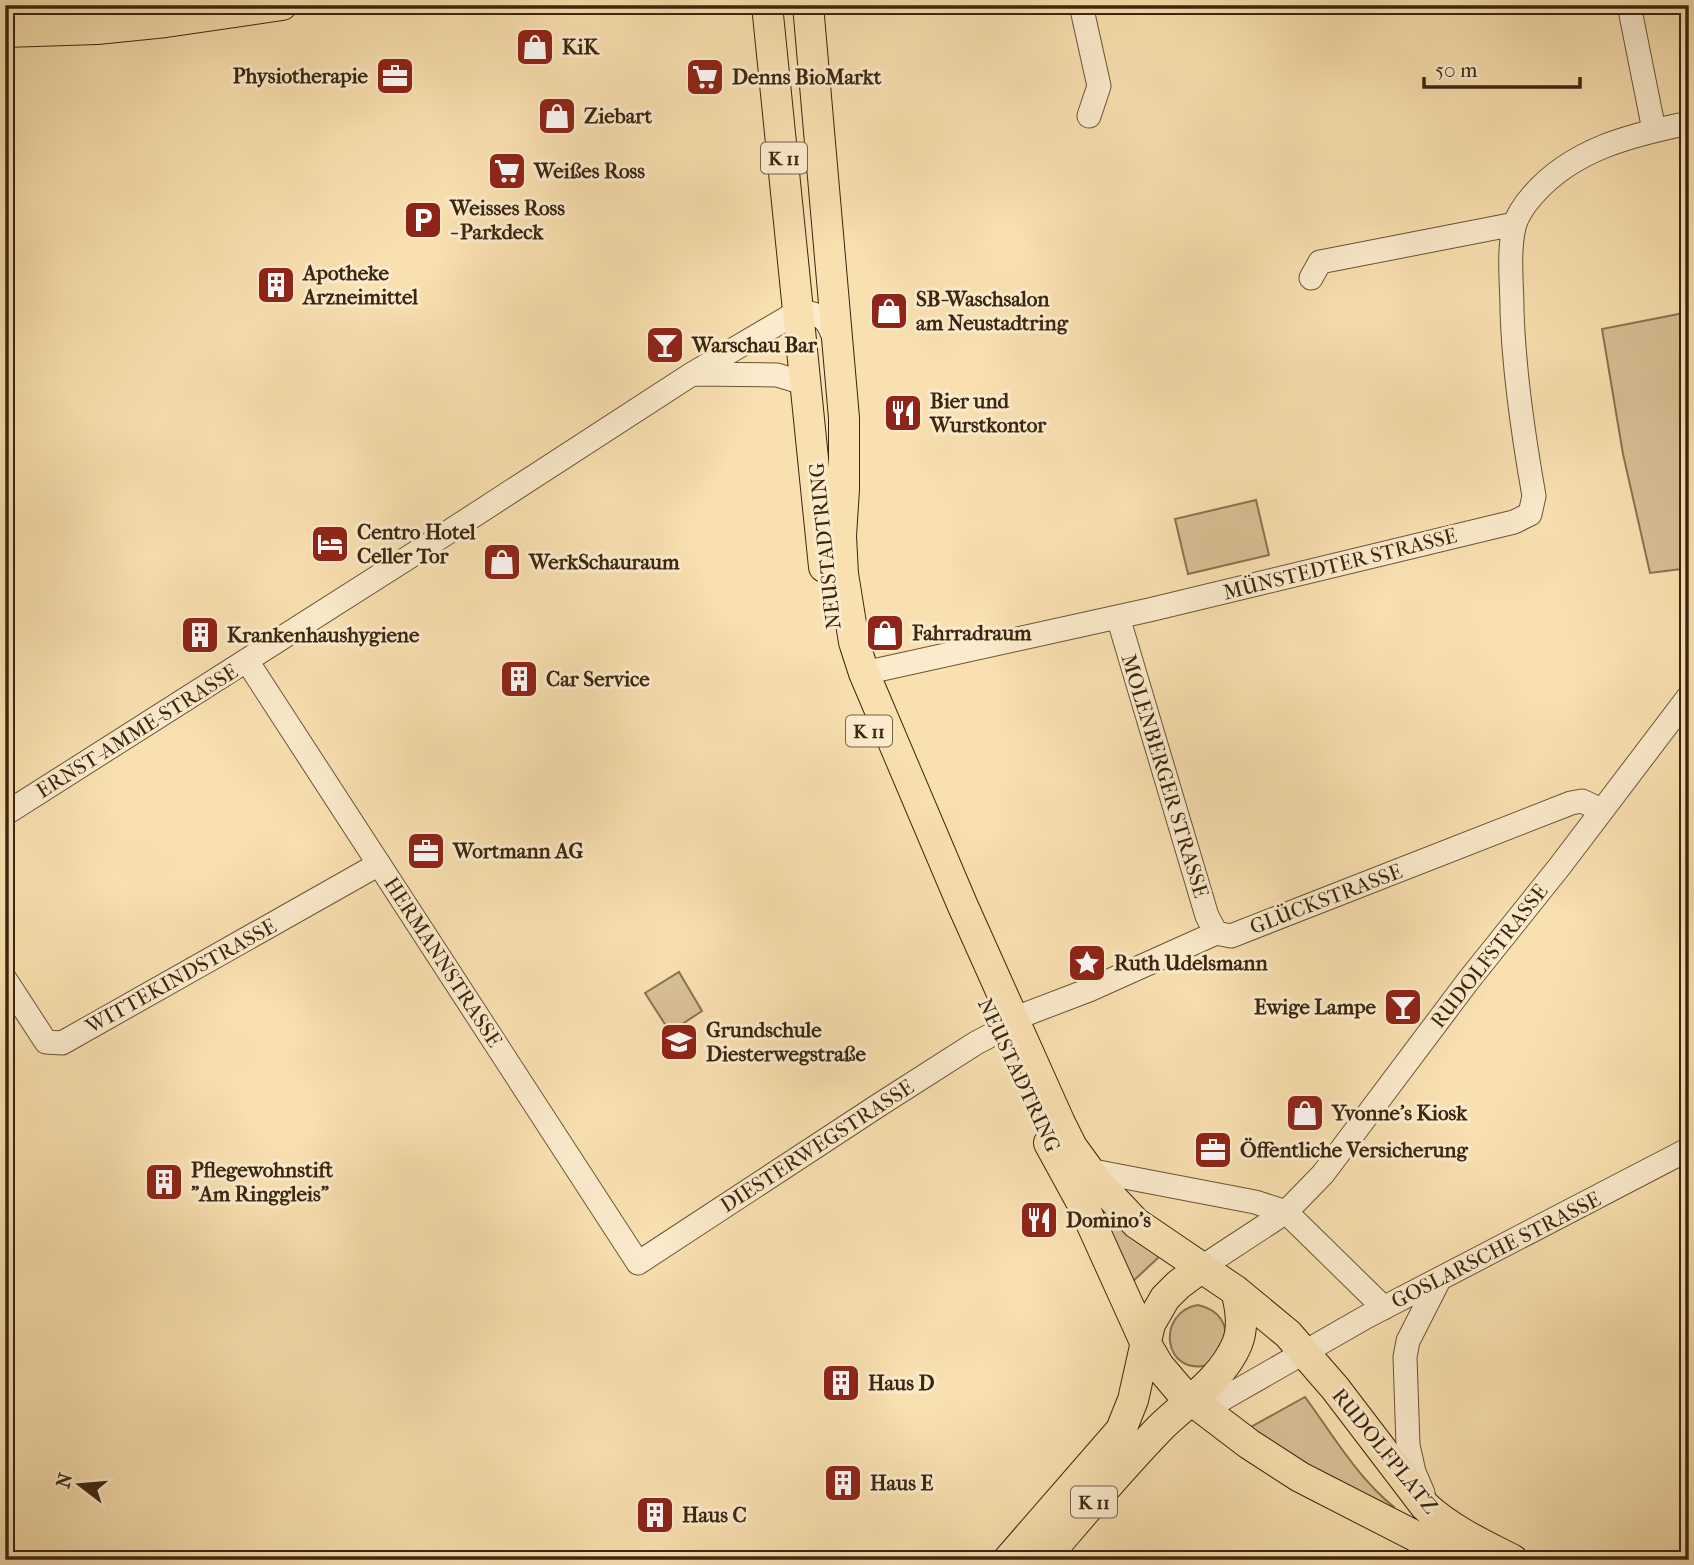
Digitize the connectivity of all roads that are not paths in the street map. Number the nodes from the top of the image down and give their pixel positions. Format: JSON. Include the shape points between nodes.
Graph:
{"nodes":[{"id":1,"x":77,"y":5,"type":"edge"},
{"id":2,"x":282,"y":5,"type":"edge"},
{"id":3,"x":767,"y":5,"type":"edge"},
{"id":4,"x":808,"y":5,"type":"edge"},
{"id":5,"x":1081,"y":5,"type":"edge"},
{"id":6,"x":1629,"y":5,"type":"edge"},
{"id":7,"x":215,"y":10,"type":"edge"},
{"id":8,"x":5,"y":12,"type":"edge"},
{"id":9,"x":5,"y":32,"type":"edge"},
{"id":10,"x":1089,"y":116,"type":"dead end"},
{"id":11,"x":1689,"y":123,"type":"edge"},
{"id":12,"x":1654,"y":130,"type":"junction"},
{"id":13,"x":1515,"y":224,"type":"junction"},
{"id":14,"x":1311,"y":278,"type":"dead end"},
{"id":15,"x":799,"y":312,"type":"junction"},
{"id":16,"x":838,"y":351,"type":"junction"},
{"id":17,"x":692,"y":374,"type":"junction"},
{"id":18,"x":807,"y":384,"type":"junction"},
{"id":19,"x":1118,"y":617,"type":"junction"},
{"id":20,"x":247,"y":661,"type":"junction"},
{"id":21,"x":864,"y":673,"type":"junction"},
{"id":22,"x":1689,"y":696,"type":"edge"},
{"id":23,"x":1601,"y":810,"type":"junction"},
{"id":24,"x":5,"y":814,"type":"edge"},
{"id":25,"x":379,"y":864,"type":"junction"},
{"id":26,"x":1216,"y":933,"type":"junction"},
{"id":27,"x":5,"y":979,"type":"edge"},
{"id":28,"x":1005,"y":1025,"type":"junction"},
{"id":29,"x":1689,"y":1149,"type":"edge"},
{"id":30,"x":1088,"y":1170,"type":"junction"},
{"id":31,"x":1286,"y":1212,"type":"junction"},
{"id":32,"x":638,"y":1263,"type":"joint"},
{"id":33,"x":1202,"y":1267,"type":"junction"},
{"id":34,"x":1439,"y":1280,"type":"junction"},
{"id":35,"x":1236,"y":1292,"type":"junction"},
{"id":36,"x":1384,"y":1308,"type":"junction"},
{"id":37,"x":1145,"y":1342,"type":"junction"},
{"id":38,"x":1304,"y":1352,"type":"junction"},
{"id":39,"x":1189,"y":1400,"type":"junction"},
{"id":40,"x":1427,"y":1540,"type":"edge"},
{"id":41,"x":1008,"y":1560,"type":"edge"},
{"id":42,"x":1043,"y":1560,"type":"edge"},
{"id":43,"x":1462,"y":1560,"type":"edge"},
{"id":44,"x":1513,"y":1560,"type":"edge"}],
"edges":[{"from":1,"to":8,"type":"main road"},
{"from":2,"to":7,"type":"main road"},
{"from":3,"to":15,"type":"main road","name":"NEUSTADTRING","number":"K 11"},
{"from":4,"to":16,"type":"main road","name":"NEUSTADTRING","number":"K 11"},
{"from":5,"to":10,"type":"street","via":[[1100,86]]},
{"from":6,"to":12,"type":"street"},
{"from":7,"to":9,"type":"main road","via":[[97,29]]},
{"from":11,"to":12,"type":"street"},
{"from":12,"to":13,"type":"street","via":[[1581,156],[1551,176],[1524,205]]},
{"from":13,"to":14,"type":"street","via":[[1321,262]]},
{"from":13,"to":19,"type":"street","name":"MÜNSTEDTER STRASSE","via":[[1513,337],[1534,496],[1530,514],[1514,522]]},
{"from":15,"to":16,"type":"street","via":[[816,313],[830,324]]},
{"from":15,"to":17,"type":"street","name":"ERNST-AMME-STRASSE"},
{"from":15,"to":18,"type":"main road","name":"NEUSTADTRING","number":"K 11"},
{"from":16,"to":21,"type":"main road","name":"NEUSTADTRING","number":"K 11","via":[[845,451],[843,566],[854,642]]},
{"from":17,"to":18,"type":"street","via":[[776,375]]},
{"from":17,"to":20,"type":"street","name":"ERNST-AMME-STRASSE"},
{"from":18,"to":28,"type":"main road","name":"NEUSTADTRING","number":"K 11","via":[[830,617],[840,660]]},
{"from":19,"to":21,"type":"street","name":"MÜNSTEDTER STRASSE"},
{"from":19,"to":26,"type":"street","name":"MOLENBERGER STRASSE","via":[[1207,916]]},
{"from":20,"to":24,"type":"street","name":"ERNST-AMME-STRASSE"},
{"from":20,"to":25,"type":"street","name":"HERMANNSTRASSE"},
{"from":21,"to":28,"type":"main road","name":"NEUSTADTRING","number":"K 11"},
{"from":22,"to":23,"type":"street","name":"RUDOLFSTRASSE"},
{"from":23,"to":26,"type":"street","name":"GLÜCKSTRASSE","via":[[1583,801],[1571,803],[1231,936]]},
{"from":23,"to":31,"type":"street","name":"RUDOLFSTRASSE","via":[[1323,1174]]},
{"from":25,"to":27,"type":"street","name":"WITTEKINDSTRASSE","via":[[61,1043],[46,1042]]},
{"from":25,"to":32,"type":"street","name":"HERMANNSTRASSE"},
{"from":26,"to":28,"type":"street","name":"GLÜCKSTRASSE"},
{"from":28,"to":30,"type":"main road","name":"NEUSTADTRING","number":"K 11"},
{"from":28,"to":32,"type":"street","name":"DIESTERWEGSTRASSE"},
{"from":28,"to":37,"type":"main road","name":"NEUSTADTRING","number":"K 11","via":[[1044,1133],[1083,1205]]},
{"from":29,"to":34,"type":"street","name":"GOSLARSCHE STRASSE"},
{"from":30,"to":31,"type":"street"},
{"from":30,"to":33,"type":"main road","name":"RUDOLFPLATZ","number":"K 11","via":[[1136,1223]]},
{"from":31,"to":33,"type":"street"},
{"from":31,"to":36,"type":"street"},
{"from":33,"to":35,"type":"main road","name":"RUDOLFPLATZ","number":"K 11"},
{"from":33,"to":37,"type":"main road","number":"K 11","via":[[1165,1298]]},
{"from":34,"to":36,"type":"street","name":"GOSLARSCHE STRASSE"},
{"from":34,"to":40,"type":"street","name":"RUDOLFPLATZ","via":[[1408,1341],[1405,1357],[1408,1445],[1424,1495]]},
{"from":35,"to":38,"type":"main road","name":"RUDOLFPLATZ"},
{"from":35,"to":39,"type":"main road","number":"K 11","via":[[1241,1324],[1237,1344],[1223,1369]]},
{"from":36,"to":38,"type":"street","name":"GOSLARSCHE STRASSE"},
{"from":37,"to":39,"type":"main road","via":[[1170,1381]]},
{"from":37,"to":41,"type":"main road","number":"K 11","via":[[1130,1413],[1121,1430]]},
{"from":38,"to":39,"type":"street","via":[[1214,1404]]},
{"from":38,"to":40,"type":"main road","name":"RUDOLFPLATZ","via":[[1406,1482]]},
{"from":39,"to":40,"type":"main road","via":[[1287,1469]]},
{"from":39,"to":42,"type":"main road","number":"K 11"},
{"from":40,"to":43,"type":"main road"},
{"from":40,"to":44,"type":"main road","via":[[1463,1534]]}]}
